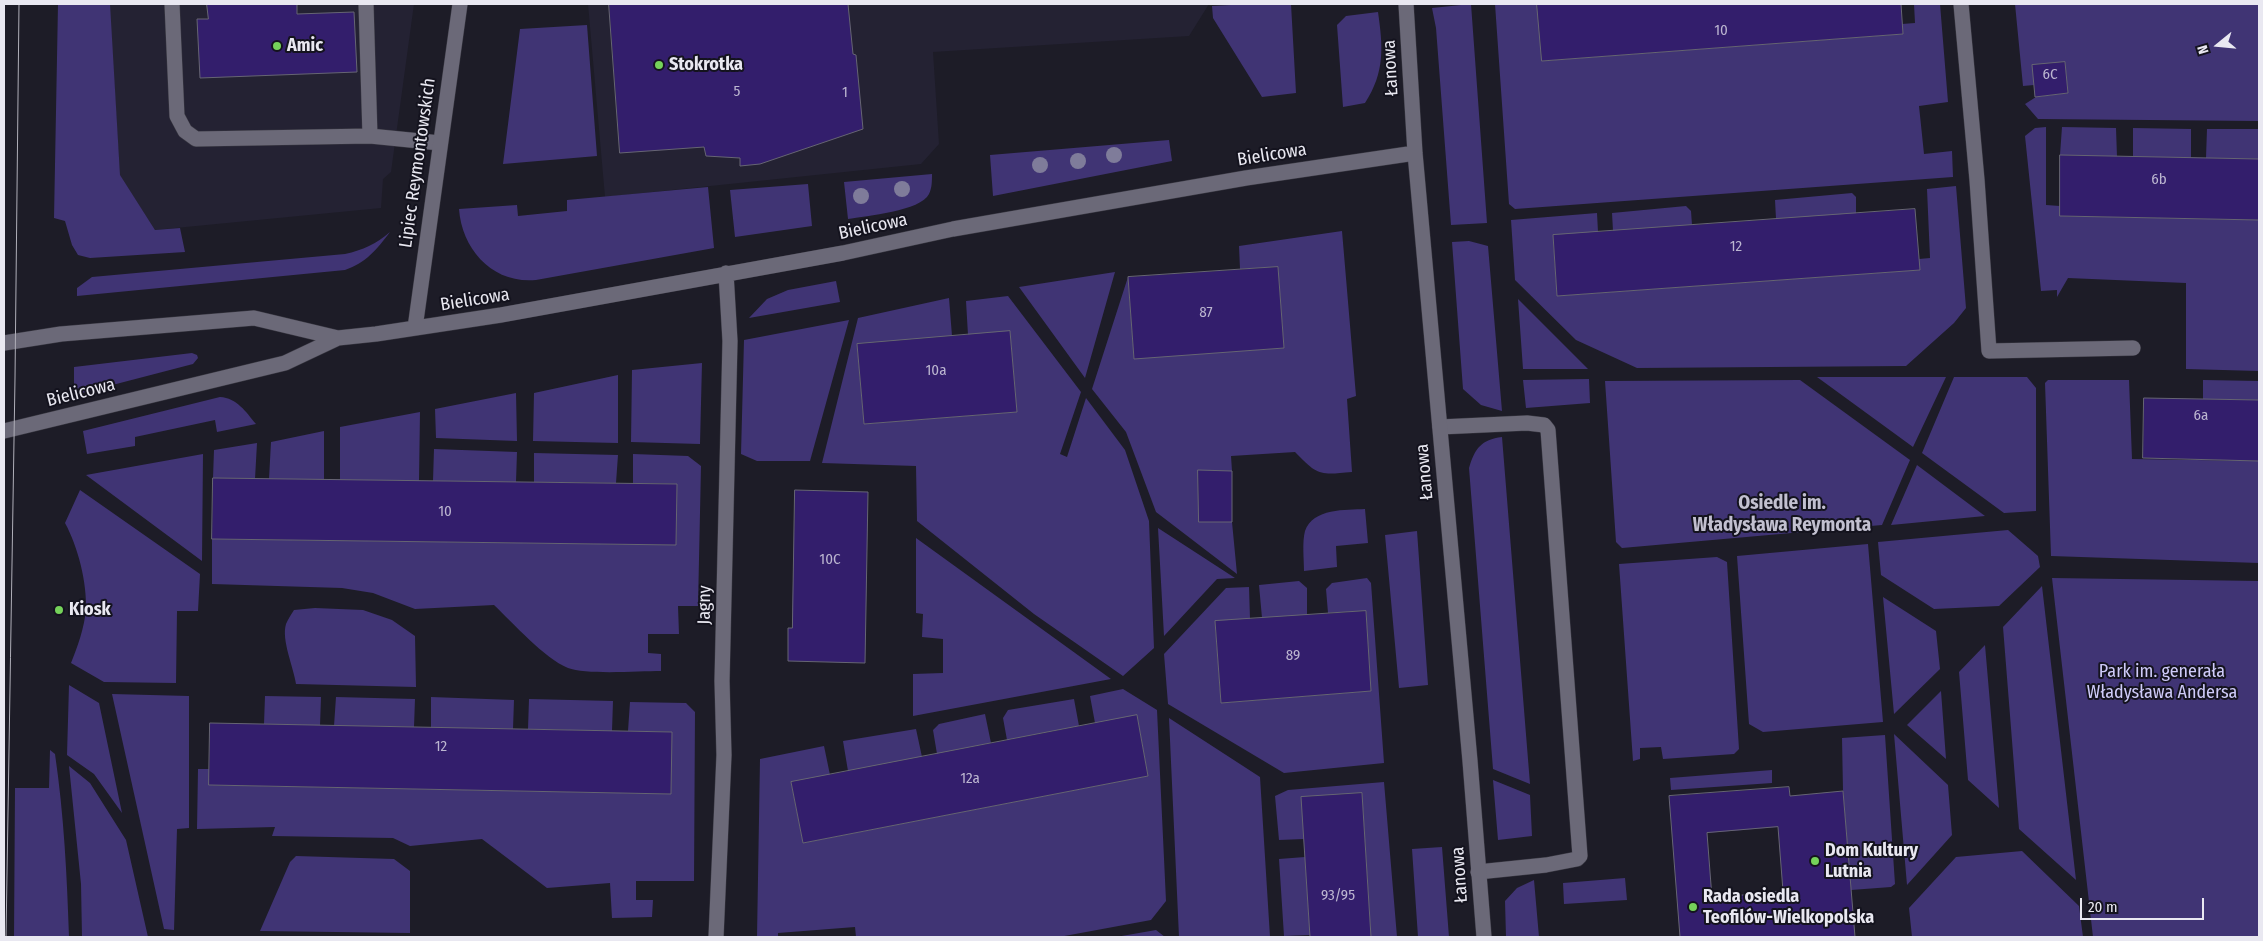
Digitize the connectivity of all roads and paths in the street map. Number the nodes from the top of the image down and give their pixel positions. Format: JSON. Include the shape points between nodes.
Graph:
{"nodes":[{"id":1,"x":172,"y":4,"type":"edge"},
{"id":2,"x":366,"y":4,"type":"edge"},
{"id":3,"x":460,"y":4,"type":"edge"},
{"id":4,"x":1406,"y":4,"type":"edge"},
{"id":5,"x":1961,"y":4,"type":"edge"},
{"id":6,"x":370,"y":136,"type":"junction"},
{"id":7,"x":440,"y":143,"type":"junction"},
{"id":8,"x":1415,"y":153,"type":"junction"},
{"id":9,"x":726,"y":273,"type":"junction"},
{"id":10,"x":415,"y":328,"type":"junction"},
{"id":11,"x":338,"y":338,"type":"junction"},
{"id":12,"x":4,"y":343,"type":"edge"},
{"id":13,"x":2133,"y":348,"type":"dead end"},
{"id":14,"x":1440,"y":427,"type":"junction"},
{"id":15,"x":4,"y":431,"type":"edge"},
{"id":16,"x":1478,"y":872,"type":"junction"},
{"id":17,"x":716,"y":937,"type":"edge"},
{"id":18,"x":1484,"y":937,"type":"edge"}],
"edges":[{"from":1,"to":6,"type":"street","via":[[176,116],[196,139]]},
{"from":2,"to":6,"type":"street"},
{"from":3,"to":7,"type":"street","name":"Lipiec Reymontowskich"},
{"from":4,"to":8,"type":"street","name":"Łanowa"},
{"from":5,"to":13,"type":"street","via":[[1989,351]]},
{"from":6,"to":7,"type":"street"},
{"from":7,"to":10,"type":"street","name":"Lipiec Reymontowskich"},
{"from":8,"to":9,"type":"street","name":"Bielicowa","via":[[1246,178]]},
{"from":8,"to":14,"type":"street","name":"Łanowa"},
{"from":9,"to":10,"type":"street","name":"Bielicowa","via":[[501,316]]},
{"from":9,"to":17,"type":"street","name":"Jagny","via":[[730,341],[722,681],[724,755]]},
{"from":10,"to":11,"type":"street","name":"Bielicowa"},
{"from":11,"to":12,"type":"street","name":"Bielicowa","via":[[254,318],[61,334]]},
{"from":11,"to":15,"type":"street","name":"Bielicowa","via":[[285,363]]},
{"from":14,"to":16,"type":"street","name":"Łanowa"},
{"from":14,"to":16,"type":"street","via":[[1527,423],[1544,425],[1548,430],[1580,856],[1546,865]]},
{"from":16,"to":18,"type":"street","name":"Łanowa"}]}
